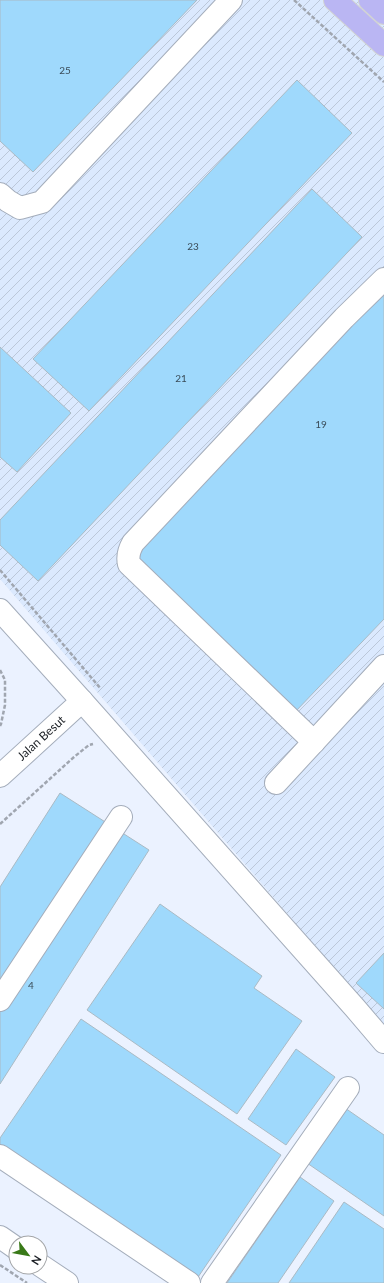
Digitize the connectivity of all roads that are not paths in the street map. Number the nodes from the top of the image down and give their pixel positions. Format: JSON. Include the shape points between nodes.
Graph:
{"nodes":[{"id":1,"x":231,"y":0,"type":"edge"},
{"id":2,"x":335,"y":0,"type":"edge"},
{"id":3,"x":370,"y":0,"type":"edge"},
{"id":4,"x":384,"y":13,"type":"edge"},
{"id":5,"x":384,"y":46,"type":"edge"},
{"id":6,"x":0,"y":194,"type":"edge"},
{"id":7,"x":384,"y":279,"type":"edge"},
{"id":8,"x":0,"y":610,"type":"edge"},
{"id":9,"x":384,"y":666,"type":"edge"},
{"id":10,"x":82,"y":700,"type":"junction"},
{"id":11,"x":314,"y":742,"type":"junction"},
{"id":12,"x":0,"y":776,"type":"edge"},
{"id":13,"x":276,"y":783,"type":"dead end"},
{"id":14,"x":121,"y":817,"type":"dead end"},
{"id":15,"x":0,"y":1000,"type":"edge"},
{"id":16,"x":384,"y":1042,"type":"edge"},
{"id":17,"x":348,"y":1088,"type":"dead end"},
{"id":18,"x":0,"y":1156,"type":"edge"},
{"id":19,"x":48,"y":1270,"type":"edge"},
{"id":20,"x":67,"y":1283,"type":"edge"},
{"id":21,"x":189,"y":1283,"type":"edge"},
{"id":22,"x":212,"y":1283,"type":"edge"}],
"edges":[{"from":1,"to":6,"type":"street","via":[[42,202],[20,208]]},
{"from":2,"to":5,"type":"main road"},
{"from":3,"to":4,"type":"main road"},
{"from":7,"to":11,"type":"street","via":[[344,318],[133,543],[127,559],[129,564]]},
{"from":8,"to":10,"type":"street"},
{"from":9,"to":11,"type":"street"},
{"from":10,"to":12,"type":"street","name":"Jalan Besut"},
{"from":10,"to":16,"type":"street"},
{"from":11,"to":13,"type":"street"},
{"from":14,"to":15,"type":"street"},
{"from":17,"to":22,"type":"street"},
{"from":18,"to":21,"type":"street"},
{"from":19,"to":20,"type":"street"}]}
